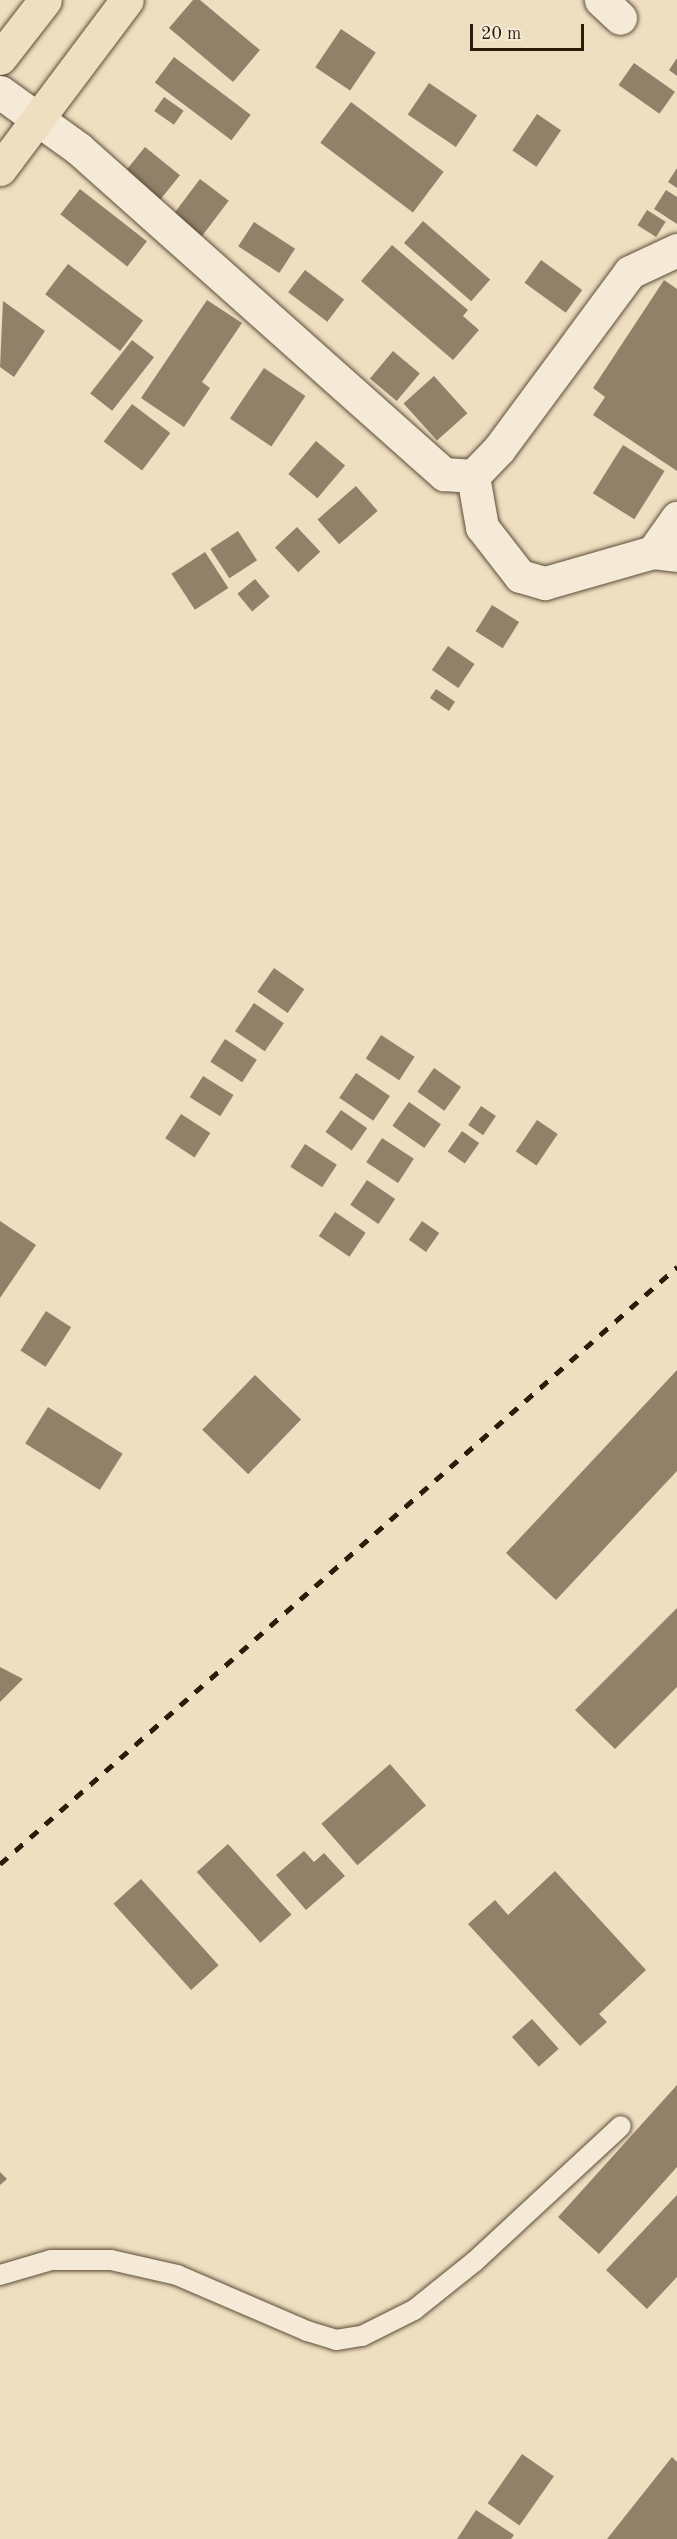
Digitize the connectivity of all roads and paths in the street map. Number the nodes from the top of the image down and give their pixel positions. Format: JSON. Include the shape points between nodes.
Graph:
{"nodes":[{"id":1,"x":45,"y":0,"type":"edge"},
{"id":2,"x":127,"y":0,"type":"edge"},
{"id":3,"x":0,"y":58,"type":"edge"},
{"id":4,"x":0,"y":92,"type":"edge"},
{"id":5,"x":36,"y":120,"type":"junction"},
{"id":6,"x":0,"y":169,"type":"edge"},
{"id":7,"x":677,"y":250,"type":"edge"},
{"id":8,"x":473,"y":476,"type":"junction"},
{"id":9,"x":677,"y":518,"type":"edge"},
{"id":10,"x":665,"y":554,"type":"edge"},
{"id":11,"x":621,"y":2126,"type":"dead end"},
{"id":12,"x":0,"y":2275,"type":"edge"}],
"edges":[{"from":1,"to":3,"type":"main road"},
{"from":2,"to":5,"type":"main road"},
{"from":4,"to":5,"type":"street"},
{"from":5,"to":6,"type":"main road"},
{"from":5,"to":8,"type":"street","via":[[79,149],[444,474]]},
{"from":7,"to":8,"type":"street","via":[[630,272],[499,449]]},
{"from":8,"to":10,"type":"street","via":[[482,527],[520,576],[545,584]]},
{"from":9,"to":10,"type":"street"},
{"from":11,"to":12,"type":"lane","via":[[474,2262],[414,2310],[362,2336],[336,2340],[177,2275],[111,2260],[51,2260]]}]}
